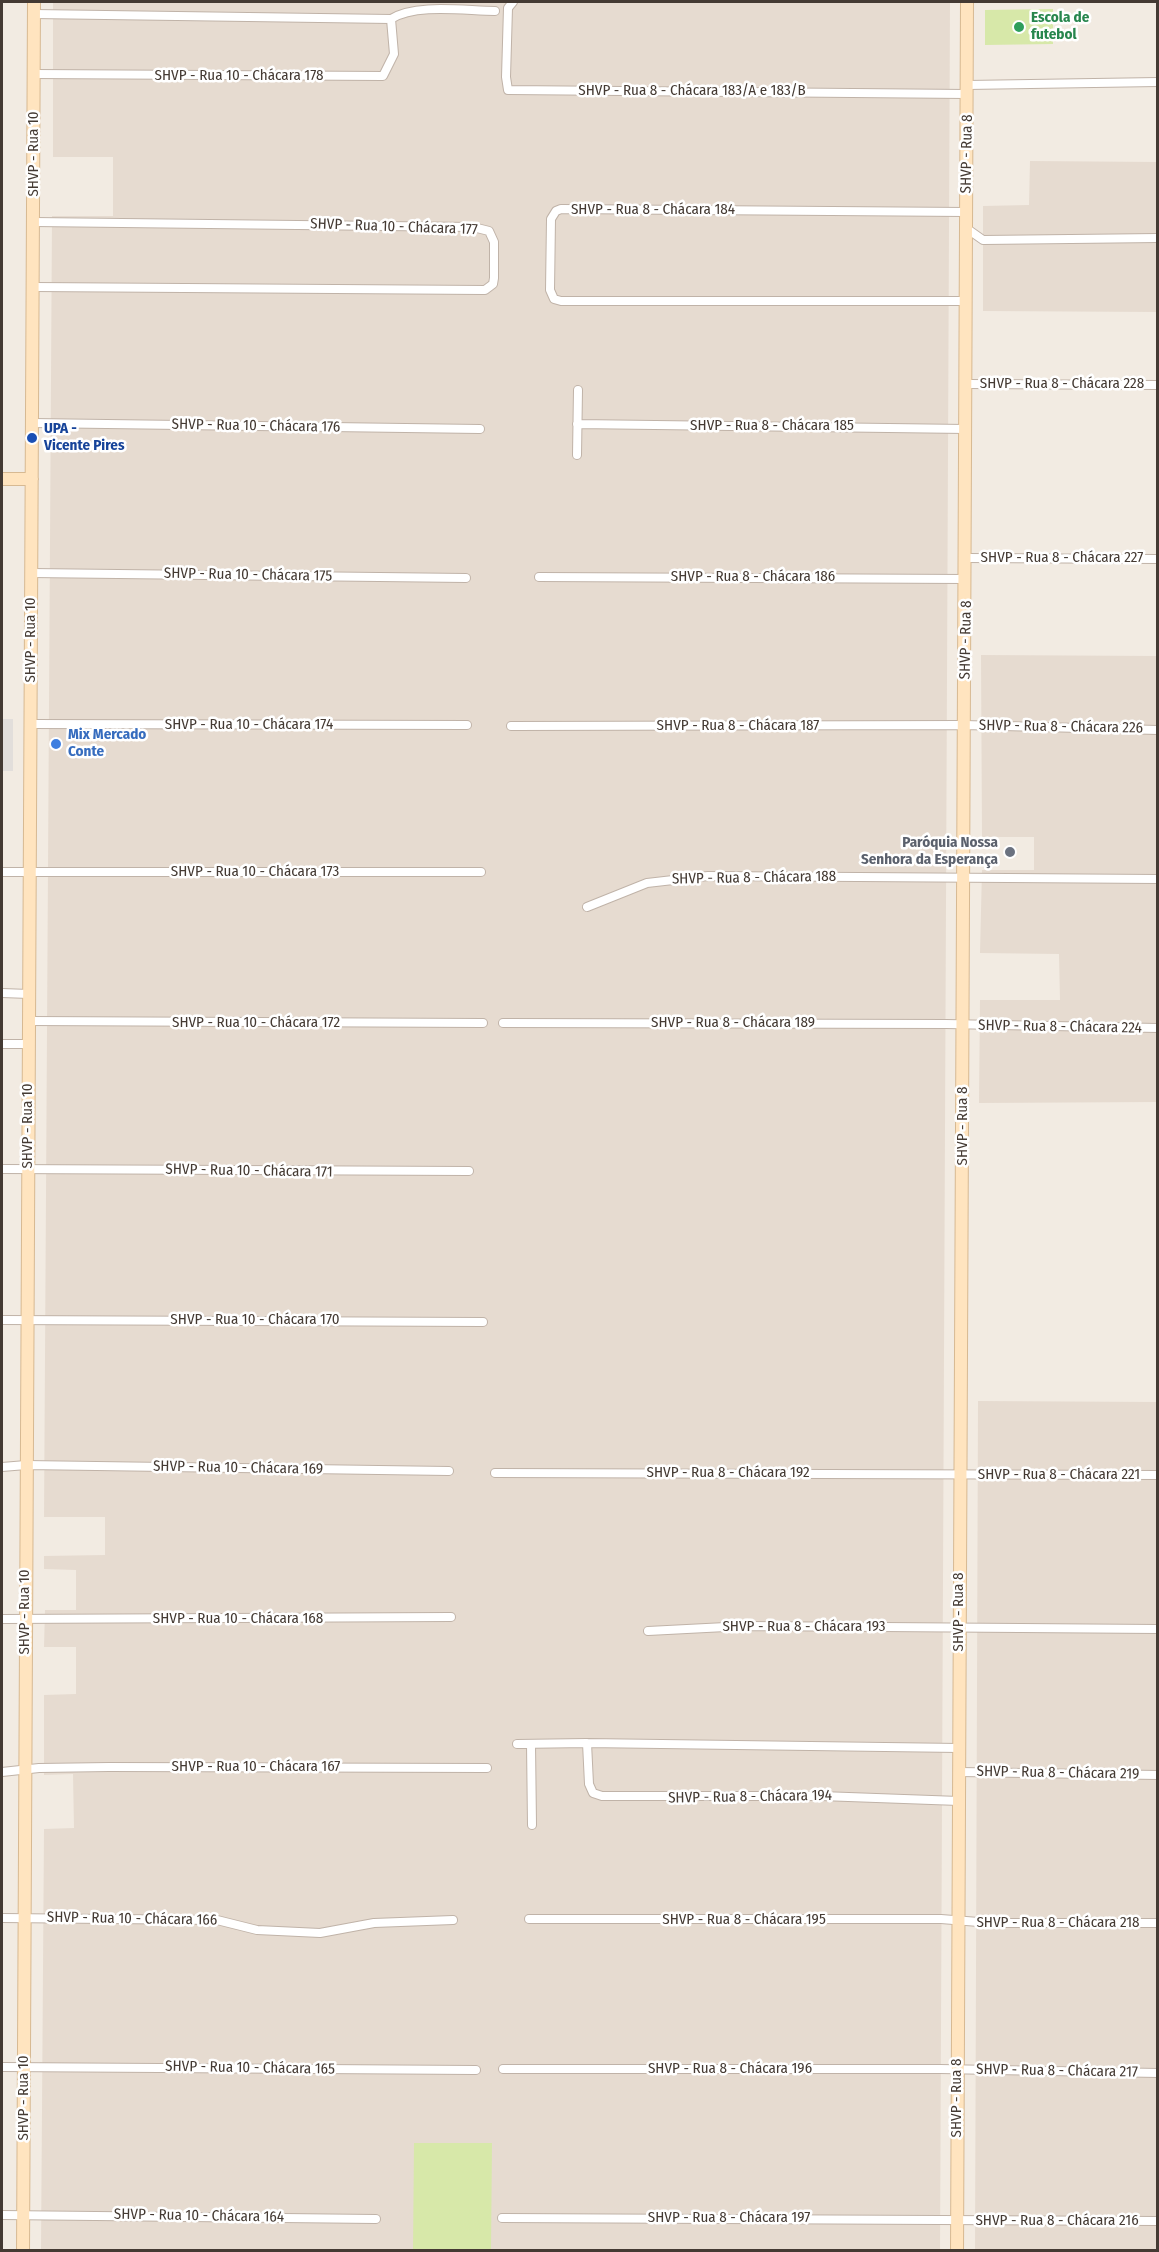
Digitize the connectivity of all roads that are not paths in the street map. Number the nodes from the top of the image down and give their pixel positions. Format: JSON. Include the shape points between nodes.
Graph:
{"nodes":[{"id":1,"x":513,"y":2,"type":"edge"},
{"id":2,"x":967,"y":2,"type":"edge"},
{"id":3,"x":34,"y":8,"type":"edge"},
{"id":4,"x":495,"y":11,"type":"dead end"},
{"id":5,"x":392,"y":19,"type":"junction"},
{"id":6,"x":34,"y":74,"type":"junction"},
{"id":7,"x":1158,"y":82,"type":"edge"},
{"id":8,"x":967,"y":90,"type":"junction"},
{"id":9,"x":966,"y":212,"type":"junction"},
{"id":10,"x":34,"y":222,"type":"junction"},
{"id":11,"x":966,"y":228,"type":"junction"},
{"id":12,"x":1158,"y":238,"type":"edge"},
{"id":13,"x":34,"y":287,"type":"junction"},
{"id":14,"x":967,"y":300,"type":"junction"},
{"id":15,"x":967,"y":384,"type":"junction"},
{"id":16,"x":1158,"y":385,"type":"edge"},
{"id":17,"x":578,"y":390,"type":"dead end"},
{"id":18,"x":32,"y":423,"type":"junction"},
{"id":19,"x":577,"y":424,"type":"junction"},
{"id":20,"x":480,"y":429,"type":"dead end"},
{"id":21,"x":966,"y":429,"type":"junction"},
{"id":22,"x":577,"y":455,"type":"dead end"},
{"id":23,"x":2,"y":479,"type":"edge"},
{"id":24,"x":32,"y":479,"type":"junction"},
{"id":25,"x":966,"y":558,"type":"junction"},
{"id":26,"x":1158,"y":559,"type":"edge"},
{"id":27,"x":31,"y":573,"type":"junction"},
{"id":28,"x":539,"y":577,"type":"dead end"},
{"id":29,"x":466,"y":578,"type":"dead end"},
{"id":30,"x":966,"y":579,"type":"junction"},
{"id":31,"x":30,"y":724,"type":"junction"},
{"id":32,"x":467,"y":725,"type":"dead end"},
{"id":33,"x":964,"y":725,"type":"junction"},
{"id":34,"x":511,"y":726,"type":"dead end"},
{"id":35,"x":1158,"y":730,"type":"edge"},
{"id":36,"x":2,"y":872,"type":"edge"},
{"id":37,"x":30,"y":872,"type":"junction"},
{"id":38,"x":481,"y":872,"type":"dead end"},
{"id":39,"x":963,"y":879,"type":"junction"},
{"id":40,"x":1158,"y":879,"type":"edge"},
{"id":41,"x":587,"y":907,"type":"dead end"},
{"id":42,"x":2,"y":993,"type":"edge"},
{"id":43,"x":29,"y":994,"type":"junction"},
{"id":44,"x":29,"y":1022,"type":"junction"},
{"id":45,"x":483,"y":1023,"type":"dead end"},
{"id":46,"x":503,"y":1023,"type":"dead end"},
{"id":47,"x":963,"y":1025,"type":"junction"},
{"id":48,"x":1158,"y":1028,"type":"edge"},
{"id":49,"x":2,"y":1044,"type":"edge"},
{"id":50,"x":28,"y":1044,"type":"junction"},
{"id":51,"x":2,"y":1169,"type":"edge"},
{"id":52,"x":28,"y":1169,"type":"junction"},
{"id":53,"x":469,"y":1171,"type":"dead end"},
{"id":54,"x":2,"y":1320,"type":"edge"},
{"id":55,"x":27,"y":1320,"type":"junction"},
{"id":56,"x":483,"y":1322,"type":"dead end"},
{"id":57,"x":26,"y":1465,"type":"junction"},
{"id":58,"x":2,"y":1467,"type":"edge"},
{"id":59,"x":449,"y":1471,"type":"dead end"},
{"id":60,"x":495,"y":1473,"type":"dead end"},
{"id":61,"x":961,"y":1473,"type":"junction"},
{"id":62,"x":1158,"y":1475,"type":"edge"},
{"id":63,"x":451,"y":1617,"type":"dead end"},
{"id":64,"x":2,"y":1619,"type":"edge"},
{"id":65,"x":25,"y":1619,"type":"junction"},
{"id":66,"x":959,"y":1627,"type":"junction"},
{"id":67,"x":1158,"y":1629,"type":"edge"},
{"id":68,"x":648,"y":1631,"type":"dead end"},
{"id":69,"x":587,"y":1743,"type":"junction"},
{"id":70,"x":517,"y":1744,"type":"dead end"},
{"id":71,"x":531,"y":1744,"type":"junction"},
{"id":72,"x":959,"y":1748,"type":"junction"},
{"id":73,"x":487,"y":1768,"type":"dead end"},
{"id":74,"x":25,"y":1770,"type":"junction"},
{"id":75,"x":2,"y":1772,"type":"edge"},
{"id":76,"x":959,"y":1772,"type":"junction"},
{"id":77,"x":1158,"y":1775,"type":"edge"},
{"id":78,"x":959,"y":1801,"type":"junction"},
{"id":79,"x":532,"y":1825,"type":"dead end"},
{"id":80,"x":2,"y":1918,"type":"edge"},
{"id":81,"x":24,"y":1918,"type":"junction"},
{"id":82,"x":529,"y":1919,"type":"dead end"},
{"id":83,"x":453,"y":1920,"type":"dead end"},
{"id":84,"x":959,"y":1922,"type":"junction"},
{"id":85,"x":1158,"y":1923,"type":"edge"},
{"id":86,"x":2,"y":2067,"type":"edge"},
{"id":87,"x":24,"y":2067,"type":"junction"},
{"id":88,"x":503,"y":2069,"type":"dead end"},
{"id":89,"x":957,"y":2069,"type":"junction"},
{"id":90,"x":476,"y":2070,"type":"dead end"},
{"id":91,"x":1158,"y":2073,"type":"edge"},
{"id":92,"x":2,"y":2215,"type":"edge"},
{"id":93,"x":23,"y":2215,"type":"junction"},
{"id":94,"x":502,"y":2218,"type":"dead end"},
{"id":95,"x":376,"y":2219,"type":"dead end"},
{"id":96,"x":956,"y":2220,"type":"junction"},
{"id":97,"x":1158,"y":2221,"type":"edge"},
{"id":98,"x":23,"y":2250,"type":"edge"},
{"id":99,"x":957,"y":2250,"type":"edge"}],
"edges":[{"from":1,"to":8,"type":"street","name":"SHVP - Rua 8 - Chácara 183/A e 183/B","via":[[508,8],[508,90]]},
{"from":2,"to":8,"type":"street","name":"SHVP - Rua 8"},
{"from":3,"to":5,"type":"street"},
{"from":3,"to":6,"type":"street","name":"SHVP - Rua 10"},
{"from":4,"to":5,"type":"street","via":[[411,10]]},
{"from":5,"to":6,"type":"street","name":"SHVP - Rua 10 - Chácara 178","via":[[394,54],[383,76]]},
{"from":6,"to":10,"type":"street","name":"SHVP - Rua 10"},
{"from":7,"to":8,"type":"street"},
{"from":8,"to":9,"type":"street","name":"SHVP - Rua 8"},
{"from":9,"to":11,"type":"street","name":"SHVP - Rua 8"},
{"from":9,"to":14,"type":"street","name":"SHVP - Rua 8 - Chácara 184","via":[[561,209],[551,219],[550,290],[554,299],[561,302]]},
{"from":10,"to":13,"type":"street","name":"SHVP - Rua 10"},
{"from":10,"to":13,"type":"street","name":"SHVP - Rua 10 - Chácara 177","via":[[473,227],[493,235],[494,278],[485,290]]},
{"from":11,"to":12,"type":"street","via":[[983,240]]},
{"from":11,"to":14,"type":"street","name":"SHVP - Rua 8"},
{"from":13,"to":18,"type":"street","name":"SHVP - Rua 10"},
{"from":14,"to":15,"type":"street","name":"SHVP - Rua 8"},
{"from":15,"to":16,"type":"street","name":"SHVP - Rua 8 - Chácara 228"},
{"from":15,"to":21,"type":"street","name":"SHVP - Rua 8"},
{"from":17,"to":19,"type":"street"},
{"from":18,"to":20,"type":"street","name":"SHVP - Rua 10 - Chácara 176"},
{"from":18,"to":24,"type":"street","name":"SHVP - Rua 10"},
{"from":19,"to":21,"type":"street","name":"SHVP - Rua 8 - Chácara 185"},
{"from":19,"to":22,"type":"street"},
{"from":21,"to":25,"type":"street","name":"SHVP - Rua 8"},
{"from":23,"to":24,"type":"street"},
{"from":24,"to":27,"type":"street","name":"SHVP - Rua 10"},
{"from":25,"to":26,"type":"street","name":"SHVP - Rua 8 - Chácara 227"},
{"from":25,"to":30,"type":"street","name":"SHVP - Rua 8"},
{"from":27,"to":29,"type":"street","name":"SHVP - Rua 10 - Chácara 175"},
{"from":27,"to":31,"type":"street","name":"SHVP - Rua 10"},
{"from":28,"to":30,"type":"street","name":"SHVP - Rua 8 - Chácara 186"},
{"from":30,"to":33,"type":"street","name":"SHVP - Rua 8"},
{"from":31,"to":32,"type":"street","name":"SHVP - Rua 10 - Chácara 174"},
{"from":31,"to":37,"type":"street","name":"SHVP - Rua 10"},
{"from":33,"to":34,"type":"street","name":"SHVP - Rua 8 - Chácara 187"},
{"from":33,"to":35,"type":"street","name":"SHVP - Rua 8 - Chácara 226"},
{"from":33,"to":39,"type":"street","name":"SHVP - Rua 8"},
{"from":36,"to":37,"type":"street","name":"SHVP - Rua 10 - Chácara 173"},
{"from":37,"to":38,"type":"street","name":"SHVP - Rua 10 - Chácara 173"},
{"from":37,"to":43,"type":"street","name":"SHVP - Rua 10"},
{"from":39,"to":40,"type":"street","name":"SHVP - Rua 8 - Chácara 188"},
{"from":39,"to":41,"type":"street","name":"SHVP - Rua 8 - Chácara 188","via":[[708,876],[647,883]]},
{"from":39,"to":47,"type":"street","name":"SHVP - Rua 8"},
{"from":42,"to":43,"type":"street"},
{"from":43,"to":44,"type":"street","name":"SHVP - Rua 10"},
{"from":44,"to":45,"type":"street","name":"SHVP - Rua 10 - Chácara 172"},
{"from":44,"to":50,"type":"street","name":"SHVP - Rua 10"},
{"from":46,"to":47,"type":"street","name":"SHVP - Rua 8 - Chácara 189"},
{"from":47,"to":48,"type":"street","name":"SHVP - Rua 8 - Chácara 224"},
{"from":47,"to":61,"type":"street","name":"SHVP - Rua 8"},
{"from":49,"to":50,"type":"street"},
{"from":50,"to":52,"type":"street","name":"SHVP - Rua 10"},
{"from":51,"to":52,"type":"street","name":"SHVP - Rua 10 - Chácara 171"},
{"from":52,"to":53,"type":"street","name":"SHVP - Rua 10 - Chácara 171"},
{"from":52,"to":55,"type":"street","name":"SHVP - Rua 10"},
{"from":54,"to":55,"type":"street","name":"SHVP - Rua 10 - Chácara 170"},
{"from":55,"to":56,"type":"street","name":"SHVP - Rua 10 - Chácara 170"},
{"from":55,"to":57,"type":"street","name":"SHVP - Rua 10"},
{"from":57,"to":58,"type":"street","name":"SHVP - Rua 10 - Chácara 169"},
{"from":57,"to":59,"type":"street","name":"SHVP - Rua 10 - Chácara 169"},
{"from":57,"to":65,"type":"street","name":"SHVP - Rua 10"},
{"from":60,"to":61,"type":"street","name":"SHVP - Rua 8 - Chácara 192"},
{"from":61,"to":62,"type":"street","name":"SHVP - Rua 8 - Chácara 221"},
{"from":61,"to":66,"type":"street","name":"SHVP - Rua 8"},
{"from":63,"to":65,"type":"street","name":"SHVP - Rua 10 - Chácara 168"},
{"from":64,"to":65,"type":"street","name":"SHVP - Rua 10 - Chácara 168"},
{"from":65,"to":74,"type":"street","name":"SHVP - Rua 10"},
{"from":66,"to":67,"type":"street","name":"SHVP - Rua 8 - Chácara 193"},
{"from":66,"to":68,"type":"street","name":"SHVP - Rua 8 - Chácara 193","via":[[745,1626]]},
{"from":66,"to":72,"type":"street","name":"SHVP - Rua 8"},
{"from":69,"to":71,"type":"street"},
{"from":69,"to":72,"type":"street"},
{"from":69,"to":78,"type":"street","name":"SHVP - Rua 8 - Chácara 194","via":[[589,1784],[593,1793],[602,1796],[821,1796]]},
{"from":70,"to":71,"type":"street"},
{"from":71,"to":79,"type":"street"},
{"from":72,"to":76,"type":"street","name":"SHVP - Rua 8"},
{"from":73,"to":74,"type":"street","name":"SHVP - Rua 10 - Chácara 167"},
{"from":74,"to":75,"type":"street","name":"SHVP - Rua 10 - Chácara 167"},
{"from":74,"to":81,"type":"street","name":"SHVP - Rua 10"},
{"from":76,"to":77,"type":"street","name":"SHVP - Rua 8 - Chácara 219"},
{"from":76,"to":78,"type":"street","name":"SHVP - Rua 8"},
{"from":78,"to":84,"type":"street","name":"SHVP - Rua 8"},
{"from":80,"to":81,"type":"street","name":"SHVP - Rua 10 - Chácara 166"},
{"from":81,"to":83,"type":"street","name":"SHVP - Rua 10 - Chácara 166","via":[[217,1920],[256,1930],[320,1933],[374,1923]]},
{"from":81,"to":87,"type":"street","name":"SHVP - Rua 10"},
{"from":82,"to":84,"type":"street","name":"SHVP - Rua 8 - Chácara 195"},
{"from":84,"to":85,"type":"street","name":"SHVP - Rua 8 - Chácara 218"},
{"from":84,"to":89,"type":"street","name":"SHVP - Rua 8"},
{"from":86,"to":87,"type":"street","name":"SHVP - Rua 10 - Chácara 165"},
{"from":87,"to":90,"type":"street","name":"SHVP - Rua 10 - Chácara 165"},
{"from":87,"to":93,"type":"street","name":"SHVP - Rua 10"},
{"from":88,"to":89,"type":"street","name":"SHVP - Rua 8 - Chácara 196"},
{"from":89,"to":91,"type":"street","name":"SHVP - Rua 8 - Chácara 217"},
{"from":89,"to":96,"type":"street","name":"SHVP - Rua 8"},
{"from":92,"to":93,"type":"street","name":"SHVP - Rua 10 - Chácara 164"},
{"from":93,"to":95,"type":"street","name":"SHVP - Rua 10 - Chácara 164"},
{"from":93,"to":98,"type":"street","name":"SHVP - Rua 10"},
{"from":94,"to":96,"type":"street","name":"SHVP - Rua 8 - Chácara 197"},
{"from":96,"to":97,"type":"street","name":"SHVP - Rua 8 - Chácara 216"},
{"from":96,"to":99,"type":"street","name":"SHVP - Rua 8"}]}
